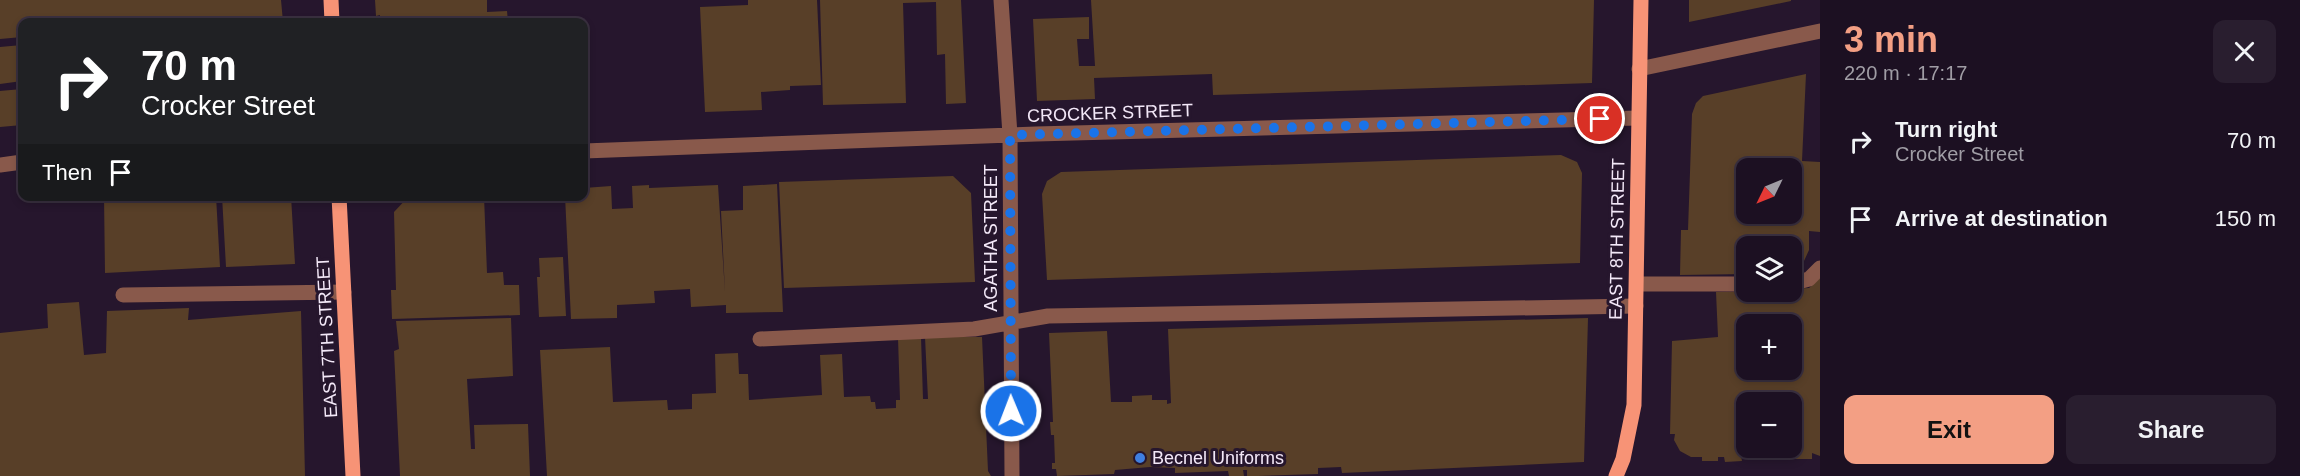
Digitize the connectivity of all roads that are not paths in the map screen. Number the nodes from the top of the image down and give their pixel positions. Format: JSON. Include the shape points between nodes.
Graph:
{"nodes":[{"id":1,"x":331,"y":0,"type":"edge"},
{"id":2,"x":1001,"y":0,"type":"edge"},
{"id":3,"x":1641,"y":0,"type":"edge"},
{"id":4,"x":332,"y":18,"type":"edge"},
{"id":5,"x":1820,"y":31,"type":"edge"},
{"id":6,"x":1639,"y":69,"type":"junction"},
{"id":7,"x":1638,"y":118,"type":"junction"},
{"id":8,"x":1010,"y":135,"type":"junction"},
{"id":9,"x":588,"y":151,"type":"edge"},
{"id":10,"x":18,"y":163,"type":"edge"},
{"id":11,"x":0,"y":165,"type":"edge"},
{"id":12,"x":339,"y":201,"type":"edge"},
{"id":13,"x":1820,"y":268,"type":"edge"},
{"id":14,"x":1802,"y":281,"type":"edge"},
{"id":15,"x":1636,"y":284,"type":"junction"},
{"id":16,"x":1736,"y":284,"type":"edge"},
{"id":17,"x":344,"y":292,"type":"junction"},
{"id":18,"x":123,"y":295,"type":"dead end"},
{"id":19,"x":1636,"y":306,"type":"junction"},
{"id":20,"x":1010,"y":324,"type":"junction"},
{"id":21,"x":760,"y":339,"type":"dead end"},
{"id":22,"x":353,"y":476,"type":"edge"},
{"id":23,"x":1012,"y":476,"type":"edge"},
{"id":24,"x":1616,"y":476,"type":"edge"}],
"edges":[{"from":1,"to":4,"type":"main road"},
{"from":2,"to":8,"type":"street","name":"AGATHA STREET"},
{"from":3,"to":6,"type":"main road","name":"EAST 8TH STREET"},
{"from":5,"to":6,"type":"street"},
{"from":6,"to":7,"type":"main road","name":"EAST 8TH STREET"},
{"from":7,"to":8,"type":"street","name":"CROCKER STREET"},
{"from":7,"to":15,"type":"main road","name":"EAST 8TH STREET"},
{"from":8,"to":9,"type":"street","name":"CROCKER STREET"},
{"from":8,"to":20,"type":"street","name":"AGATHA STREET"},
{"from":10,"to":11,"type":"street"},
{"from":12,"to":17,"type":"main road","name":"EAST 7TH STREET"},
{"from":13,"to":14,"type":"street"},
{"from":15,"to":16,"type":"street"},
{"from":15,"to":19,"type":"main road","name":"EAST 8TH STREET"},
{"from":17,"to":18,"type":"street"},
{"from":17,"to":22,"type":"main road","name":"EAST 7TH STREET"},
{"from":19,"to":20,"type":"street","via":[[1048,316]]},
{"from":19,"to":24,"type":"main road","name":"EAST 8TH STREET","via":[[1634,405]]},
{"from":20,"to":21,"type":"street"},
{"from":20,"to":23,"type":"street","name":"AGATHA STREET"}]}
